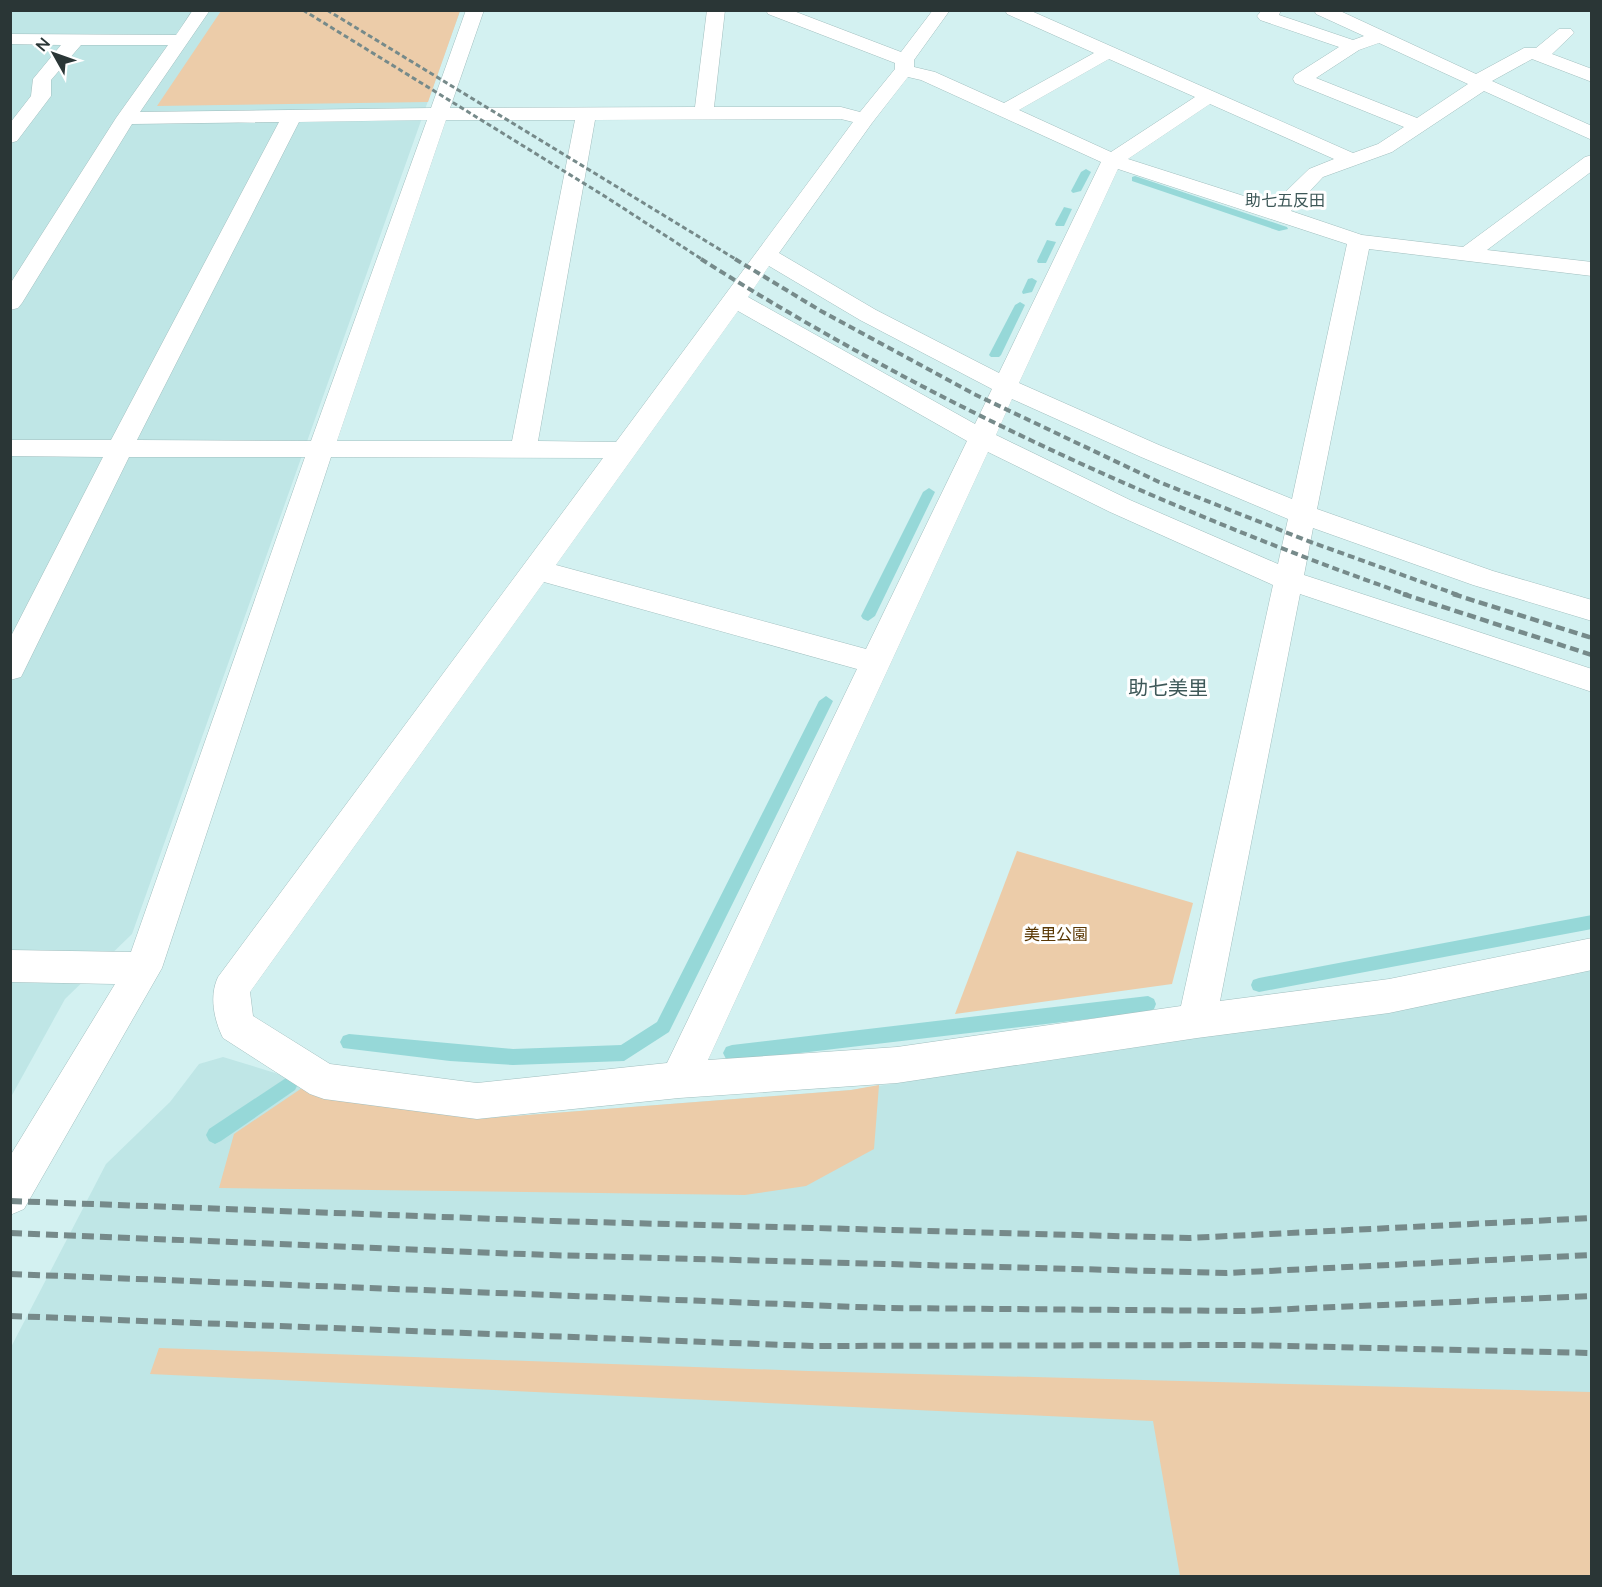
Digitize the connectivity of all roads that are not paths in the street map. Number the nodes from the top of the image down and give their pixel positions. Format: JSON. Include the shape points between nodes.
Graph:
{"nodes":[{"id":1,"x":202,"y":10,"type":"edge"},
{"id":2,"x":475,"y":10,"type":"edge"},
{"id":3,"x":716,"y":10,"type":"edge"},
{"id":4,"x":774,"y":10,"type":"edge"},
{"id":5,"x":942,"y":10,"type":"edge"},
{"id":6,"x":1013,"y":10,"type":"edge"},
{"id":7,"x":1322,"y":10,"type":"edge"},
{"id":8,"x":1273,"y":11,"type":"edge"},
{"id":9,"x":1565,"y":33,"type":"dead end"},
{"id":10,"x":1379,"y":37,"type":"junction"},
{"id":11,"x":10,"y":39,"type":"edge"},
{"id":12,"x":76,"y":39,"type":"junction"},
{"id":13,"x":181,"y":40,"type":"junction"},
{"id":14,"x":1353,"y":46,"type":"junction"},
{"id":15,"x":1109,"y":52,"type":"junction"},
{"id":16,"x":1539,"y":56,"type":"junction"},
{"id":17,"x":904,"y":65,"type":"junction"},
{"id":18,"x":1592,"y":76,"type":"edge"},
{"id":19,"x":1480,"y":83,"type":"junction"},
{"id":20,"x":1210,"y":96,"type":"junction"},
{"id":21,"x":1004,"y":111,"type":"junction"},
{"id":22,"x":704,"y":113,"type":"junction"},
{"id":23,"x":438,"y":114,"type":"junction"},
{"id":24,"x":586,"y":114,"type":"junction"},
{"id":25,"x":292,"y":116,"type":"junction"},
{"id":26,"x":126,"y":118,"type":"junction"},
{"id":27,"x":865,"y":118,"type":"junction"},
{"id":28,"x":1419,"y":126,"type":"junction"},
{"id":29,"x":1592,"y":134,"type":"edge"},
{"id":30,"x":10,"y":137,"type":"edge"},
{"id":31,"x":1112,"y":160,"type":"junction"},
{"id":32,"x":1353,"y":160,"type":"junction"},
{"id":33,"x":1592,"y":161,"type":"edge"},
{"id":34,"x":1276,"y":214,"type":"junction"},
{"id":35,"x":1359,"y":241,"type":"junction"},
{"id":36,"x":1467,"y":254,"type":"junction"},
{"id":37,"x":766,"y":255,"type":"junction"},
{"id":38,"x":1592,"y":269,"type":"edge"},
{"id":39,"x":734,"y":298,"type":"junction"},
{"id":40,"x":10,"y":303,"type":"edge"},
{"id":41,"x":1005,"y":386,"type":"junction"},
{"id":42,"x":981,"y":438,"type":"junction"},
{"id":43,"x":10,"y":448,"type":"edge"},
{"id":44,"x":120,"y":448,"type":"junction"},
{"id":45,"x":321,"y":448,"type":"junction"},
{"id":46,"x":523,"y":450,"type":"junction"},
{"id":47,"x":623,"y":450,"type":"junction"},
{"id":48,"x":1302,"y":514,"type":"junction"},
{"id":49,"x":536,"y":570,"type":"junction"},
{"id":50,"x":1289,"y":580,"type":"junction"},
{"id":51,"x":1592,"y":611,"type":"edge"},
{"id":52,"x":875,"y":663,"type":"junction"},
{"id":53,"x":10,"y":669,"type":"edge"},
{"id":54,"x":1592,"y":681,"type":"edge"},
{"id":55,"x":1592,"y":954,"type":"edge"},
{"id":56,"x":10,"y":966,"type":"edge"},
{"id":57,"x":144,"y":968,"type":"junction"},
{"id":58,"x":1197,"y":1021,"type":"junction"},
{"id":59,"x":679,"y":1080,"type":"junction"},
{"id":60,"x":10,"y":1195,"type":"edge"}],
"edges":[{"from":1,"to":13,"type":"street"},
{"from":2,"to":23,"type":"street"},
{"from":3,"to":22,"type":"street"},
{"from":4,"to":17,"type":"street"},
{"from":5,"to":17,"type":"street"},
{"from":6,"to":15,"type":"street"},
{"from":7,"to":10,"type":"street"},
{"from":8,"to":14,"type":"street","via":[[1266,16]]},
{"from":9,"to":16,"type":"street"},
{"from":10,"to":14,"type":"street"},
{"from":10,"to":19,"type":"street"},
{"from":11,"to":12,"type":"street"},
{"from":12,"to":13,"type":"street"},
{"from":12,"to":30,"type":"street","via":[[42,79],[41,96]]},
{"from":13,"to":26,"type":"street"},
{"from":14,"to":28,"type":"street","via":[[1302,80]]},
{"from":15,"to":20,"type":"street"},
{"from":15,"to":21,"type":"street"},
{"from":16,"to":18,"type":"street"},
{"from":16,"to":19,"type":"street","via":[[1531,52]]},
{"from":17,"to":21,"type":"street"},
{"from":17,"to":27,"type":"street"},
{"from":19,"to":28,"type":"street"},
{"from":19,"to":29,"type":"street"},
{"from":20,"to":31,"type":"street"},
{"from":20,"to":32,"type":"street"},
{"from":21,"to":31,"type":"street"},
{"from":22,"to":24,"type":"street"},
{"from":22,"to":27,"type":"street","via":[[842,113]]},
{"from":23,"to":24,"type":"street"},
{"from":23,"to":25,"type":"street"},
{"from":23,"to":45,"type":"street"},
{"from":24,"to":46,"type":"street"},
{"from":25,"to":26,"type":"street"},
{"from":25,"to":44,"type":"street"},
{"from":26,"to":40,"type":"street"},
{"from":27,"to":37,"type":"street"},
{"from":28,"to":32,"type":"street","via":[[1385,148]]},
{"from":31,"to":34,"type":"street"},
{"from":31,"to":41,"type":"street"},
{"from":32,"to":34,"type":"street","via":[[1316,173]]},
{"from":33,"to":36,"type":"street"},
{"from":34,"to":35,"type":"street"},
{"from":35,"to":36,"type":"street"},
{"from":35,"to":48,"type":"street"},
{"from":36,"to":38,"type":"street"},
{"from":37,"to":39,"type":"street"},
{"from":37,"to":41,"type":"street","via":[[868,315]]},
{"from":39,"to":42,"type":"street"},
{"from":39,"to":47,"type":"street"},
{"from":41,"to":42,"type":"street"},
{"from":41,"to":48,"type":"street"},
{"from":42,"to":50,"type":"street","via":[[1120,506]]},
{"from":42,"to":52,"type":"street"},
{"from":43,"to":44,"type":"street"},
{"from":44,"to":45,"type":"street"},
{"from":44,"to":53,"type":"street"},
{"from":45,"to":46,"type":"street"},
{"from":45,"to":57,"type":"street"},
{"from":46,"to":47,"type":"street"},
{"from":47,"to":49,"type":"street"},
{"from":48,"to":50,"type":"street"},
{"from":48,"to":51,"type":"street","via":[[1483,578]]},
{"from":49,"to":52,"type":"street"},
{"from":49,"to":59,"type":"street","via":[[231,989],[236,1026],[324,1081],[477,1101]]},
{"from":50,"to":54,"type":"street"},
{"from":50,"to":58,"type":"street"},
{"from":52,"to":59,"type":"street"},
{"from":55,"to":58,"type":"street","via":[[1389,996]]},
{"from":56,"to":57,"type":"street"},
{"from":57,"to":60,"type":"street"},
{"from":58,"to":59,"type":"street","via":[[897,1065]]}]}
